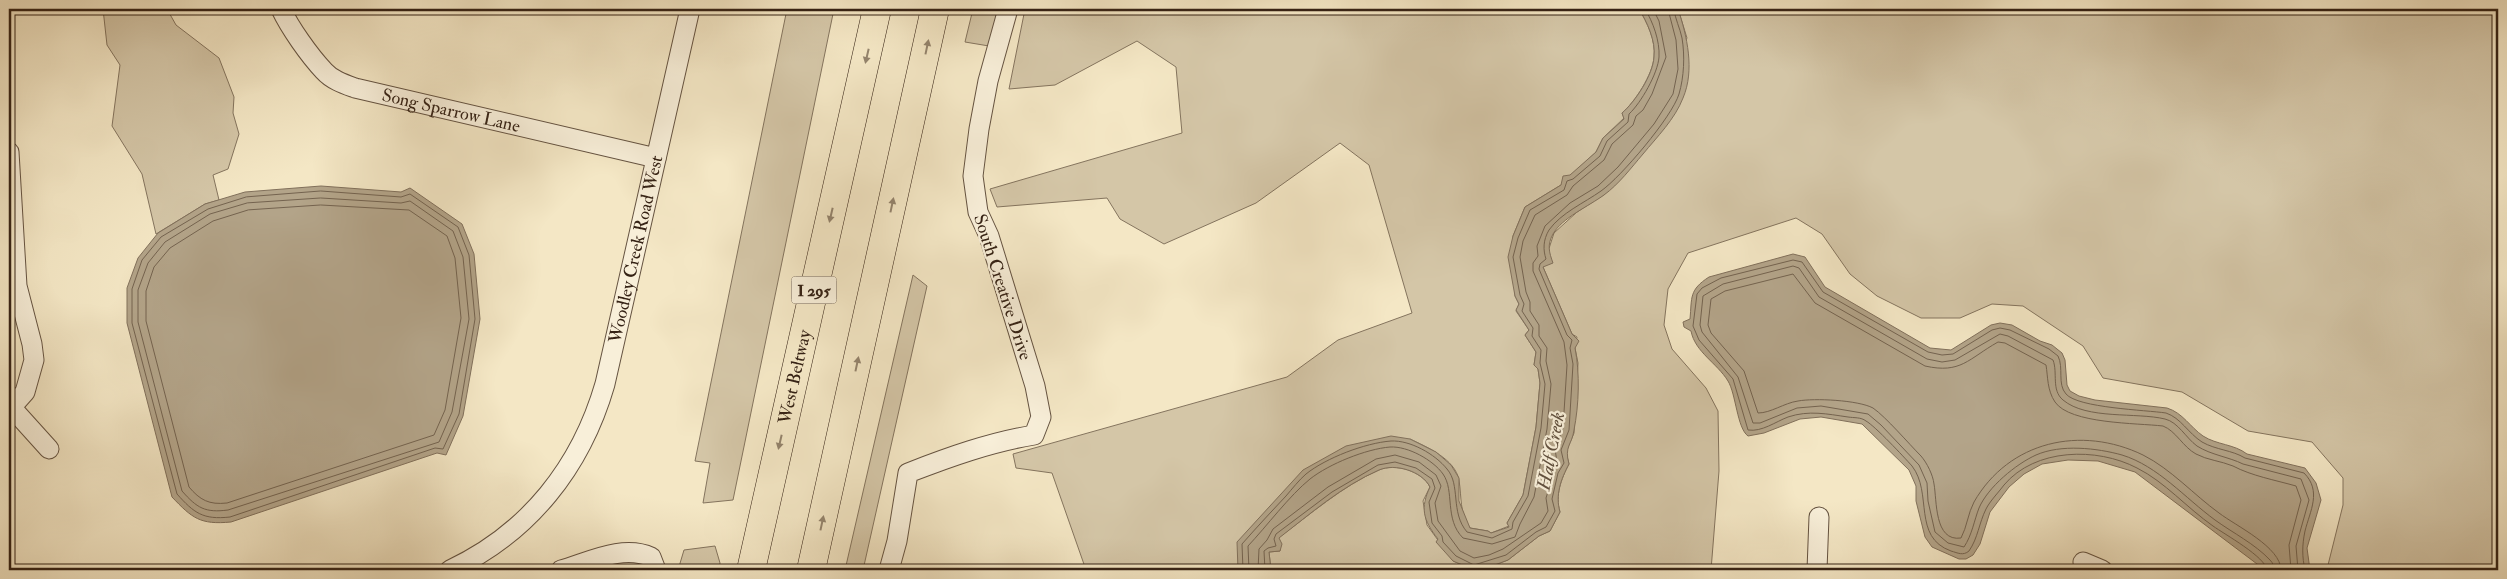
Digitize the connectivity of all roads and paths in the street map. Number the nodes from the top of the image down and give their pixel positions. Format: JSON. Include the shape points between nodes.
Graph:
{"nodes":[{"id":1,"x":281,"y":9,"type":"edge"},
{"id":2,"x":690,"y":9,"type":"edge"},
{"id":3,"x":877,"y":9,"type":"edge"},
{"id":4,"x":935,"y":9,"type":"edge"},
{"id":5,"x":1008,"y":9,"type":"edge"},
{"id":6,"x":9,"y":152,"type":"edge"},
{"id":7,"x":656,"y":158,"type":"junction"},
{"id":8,"x":11,"y":409,"type":"edge"},
{"id":9,"x":49,"y":450,"type":"dead end"},
{"id":10,"x":1819,"y":517,"type":"dead end"},
{"id":11,"x":2083,"y":562,"type":"dead end"},
{"id":12,"x":450,"y":570,"type":"edge"},
{"id":13,"x":561,"y":570,"type":"edge"},
{"id":14,"x":656,"y":570,"type":"edge"},
{"id":15,"x":751,"y":570,"type":"edge"},
{"id":16,"x":811,"y":570,"type":"edge"},
{"id":17,"x":889,"y":570,"type":"edge"},
{"id":18,"x":1817,"y":570,"type":"edge"},
{"id":19,"x":2102,"y":570,"type":"edge"}],
"edges":[{"from":1,"to":7,"type":"street","name":"Song Sparrow Lane","via":[[324,72],[339,82]]},
{"from":2,"to":7,"type":"street","name":"Woodley Creek Road West"},
{"from":3,"to":15,"type":"highway","name":"West Beltway","number":"I 295","one_way":true},
{"from":16,"to":4,"type":"highway","one_way":true},
{"from":5,"to":17,"type":"street","name":"South Creative Drive","via":[[988,81],[973,176],[978,212],[989,236],[1041,417],[1034,435],[953,456],[908,473]]},
{"from":6,"to":8,"type":"street","via":[[17,286],[34,360],[25,392]]},
{"from":7,"to":12,"type":"street","name":"Woodley Creek Road West","via":[[598,409],[577,455],[559,483],[515,530]]},
{"from":8,"to":9,"type":"street"},
{"from":10,"to":18,"type":"street"},
{"from":11,"to":19,"type":"street"},
{"from":13,"to":14,"type":"street","via":[[614,554],[639,551],[651,557]]}]}
